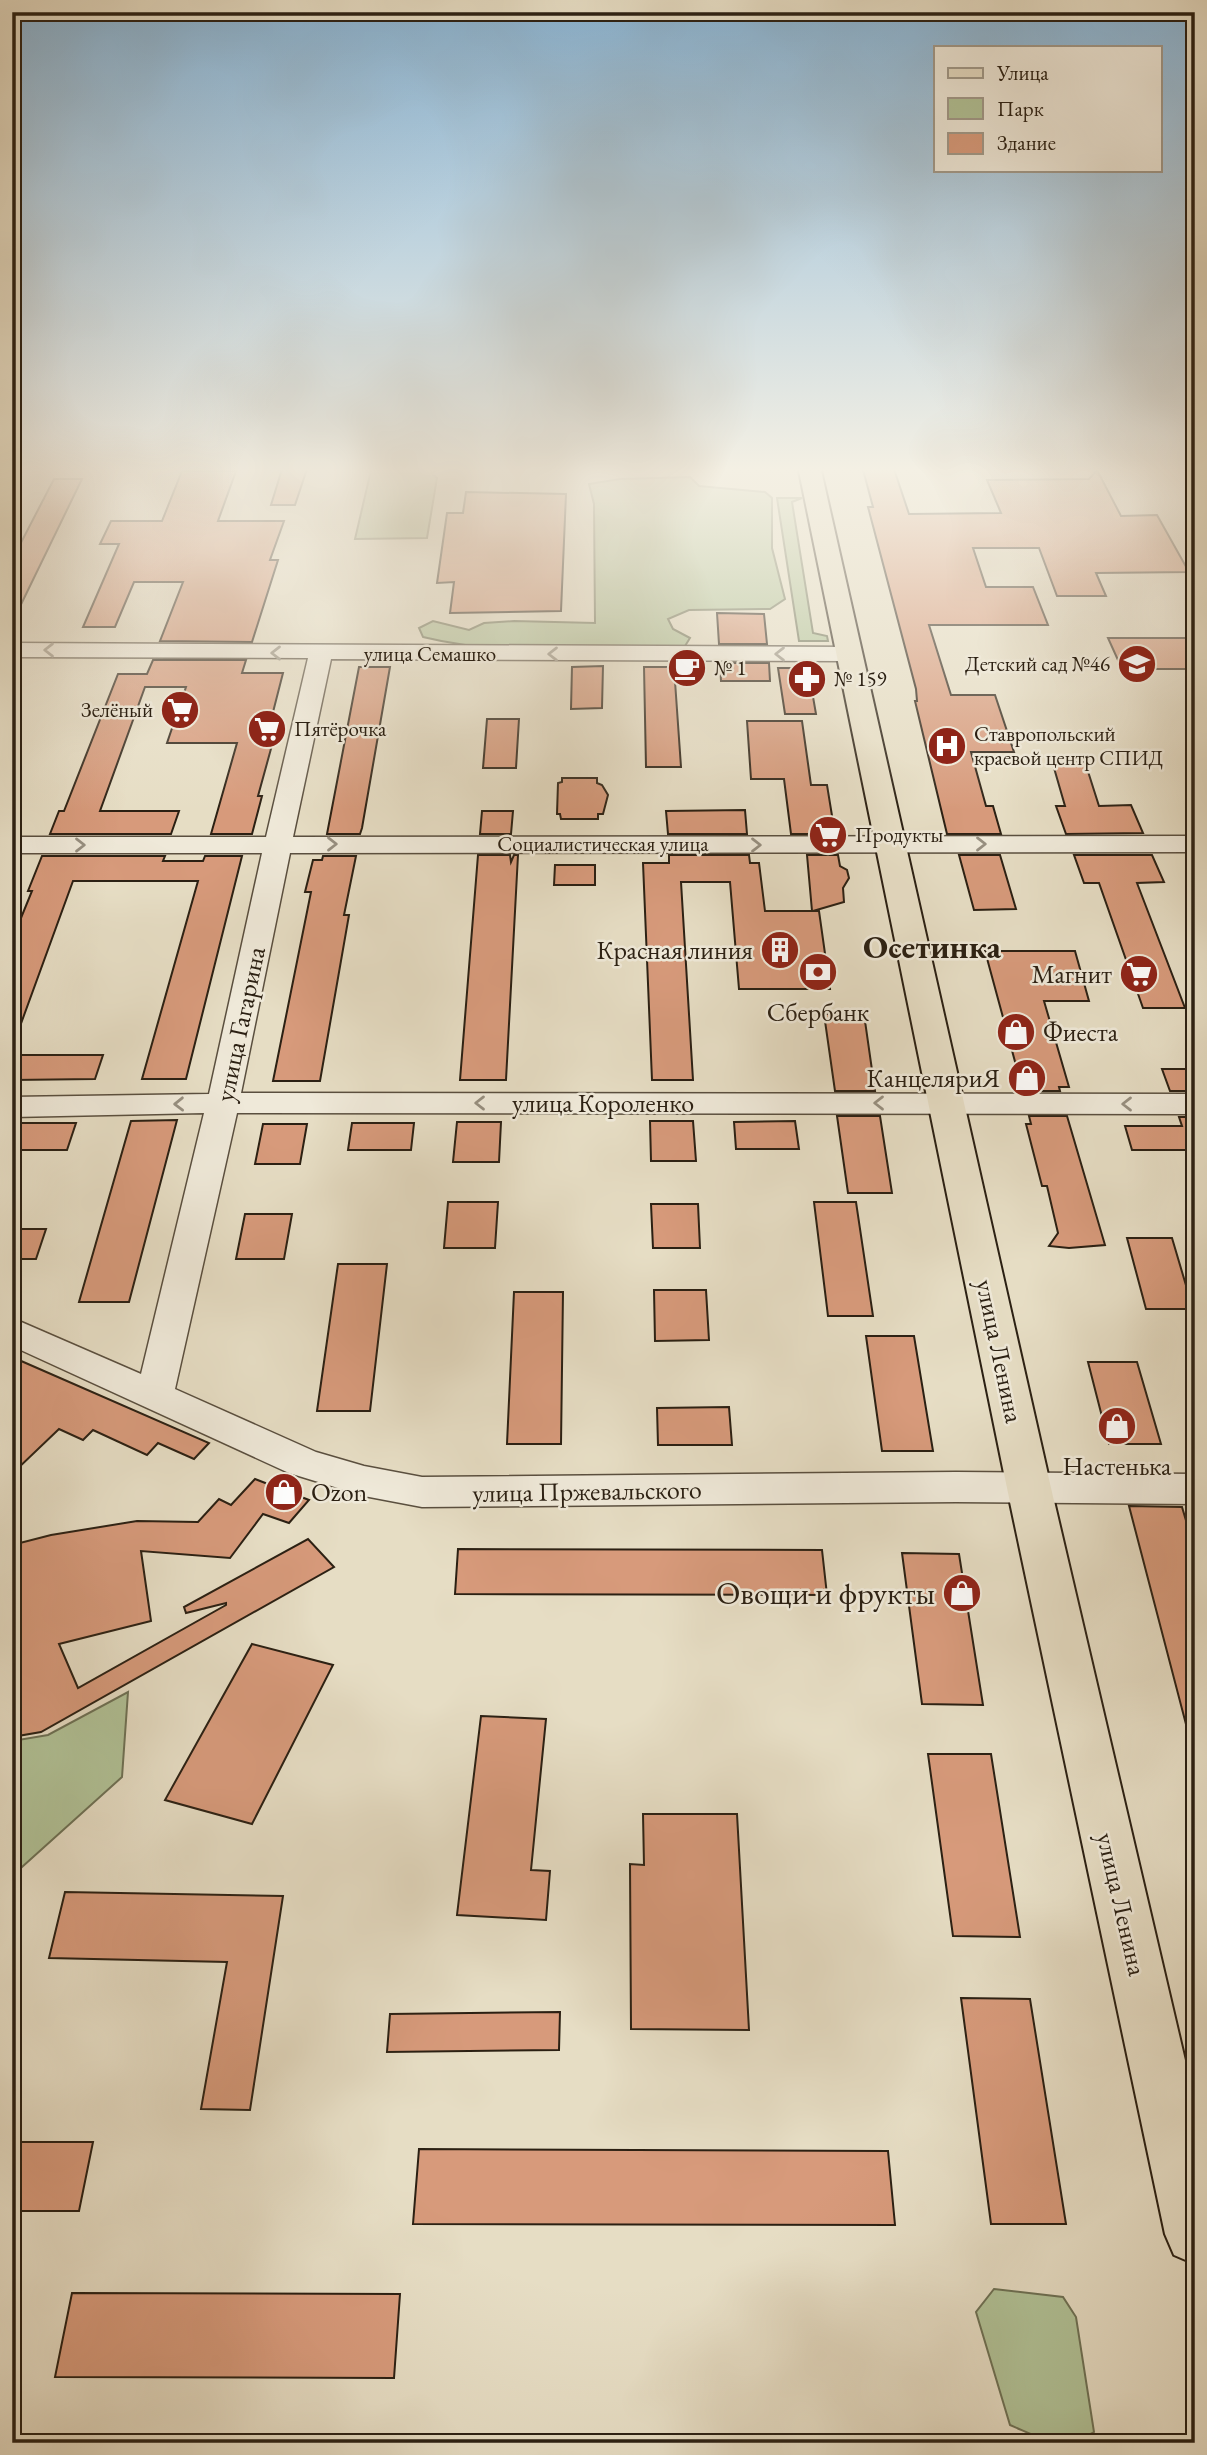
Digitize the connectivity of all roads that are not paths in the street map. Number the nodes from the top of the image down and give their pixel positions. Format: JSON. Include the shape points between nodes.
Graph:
{"nodes":[{"id":1,"x":833,"y":581,"type":"edge"},
{"id":2,"x":12,"y":650,"type":"edge"},
{"id":3,"x":321,"y":653,"type":"junction"},
{"id":4,"x":848,"y":654,"type":"junction"},
{"id":5,"x":279,"y":844,"type":"junction"},
{"id":6,"x":1195,"y":844,"type":"edge"},
{"id":7,"x":12,"y":845,"type":"edge"},
{"id":8,"x":889,"y":845,"type":"junction"},
{"id":9,"x":223,"y":1103,"type":"junction"},
{"id":10,"x":947,"y":1103,"type":"junction"},
{"id":11,"x":1195,"y":1104,"type":"edge"},
{"id":12,"x":12,"y":1107,"type":"edge"},
{"id":13,"x":12,"y":1331,"type":"edge"},
{"id":14,"x":155,"y":1394,"type":"junction"},
{"id":15,"x":1028,"y":1488,"type":"junction"},
{"id":16,"x":1195,"y":1489,"type":"edge"},
{"id":17,"x":1195,"y":2234,"type":"edge"}],
"edges":[{"from":1,"to":4,"type":"main road","name":"улица Ленина"},
{"from":3,"to":2,"type":"street","name":"улица Семашко","one_way":true},
{"from":4,"to":3,"type":"street","name":"улица Семашко","one_way":true},
{"from":3,"to":5,"type":"street","name":"улица Гагарина"},
{"from":4,"to":8,"type":"main road","name":"улица Ленина"},
{"from":7,"to":5,"type":"street","name":"Социалистическая улица","one_way":true},
{"from":5,"to":8,"type":"street","name":"Социалистическая улица","one_way":true},
{"from":5,"to":9,"type":"street","name":"улица Гагарина"},
{"from":8,"to":6,"type":"street","name":"Социалистическая улица","one_way":true},
{"from":8,"to":10,"type":"main road","name":"улица Ленина"},
{"from":10,"to":9,"type":"street","name":"улица Короленко","one_way":true},
{"from":9,"to":12,"type":"street","name":"улица Короленко","one_way":true},
{"from":9,"to":14,"type":"street","name":"улица Гагарина"},
{"from":11,"to":10,"type":"street","name":"улица Короленко","one_way":true},
{"from":10,"to":15,"type":"main road","name":"улица Ленина"},
{"from":13,"to":14,"type":"street","name":"улица Пржевальского"},
{"from":14,"to":15,"type":"street","name":"улица Пржевальского","via":[[303,1463],[422,1492]]},
{"from":15,"to":16,"type":"street","name":"улица Пржевальского"},
{"from":15,"to":17,"type":"main road","name":"улица Ленина"}]}
